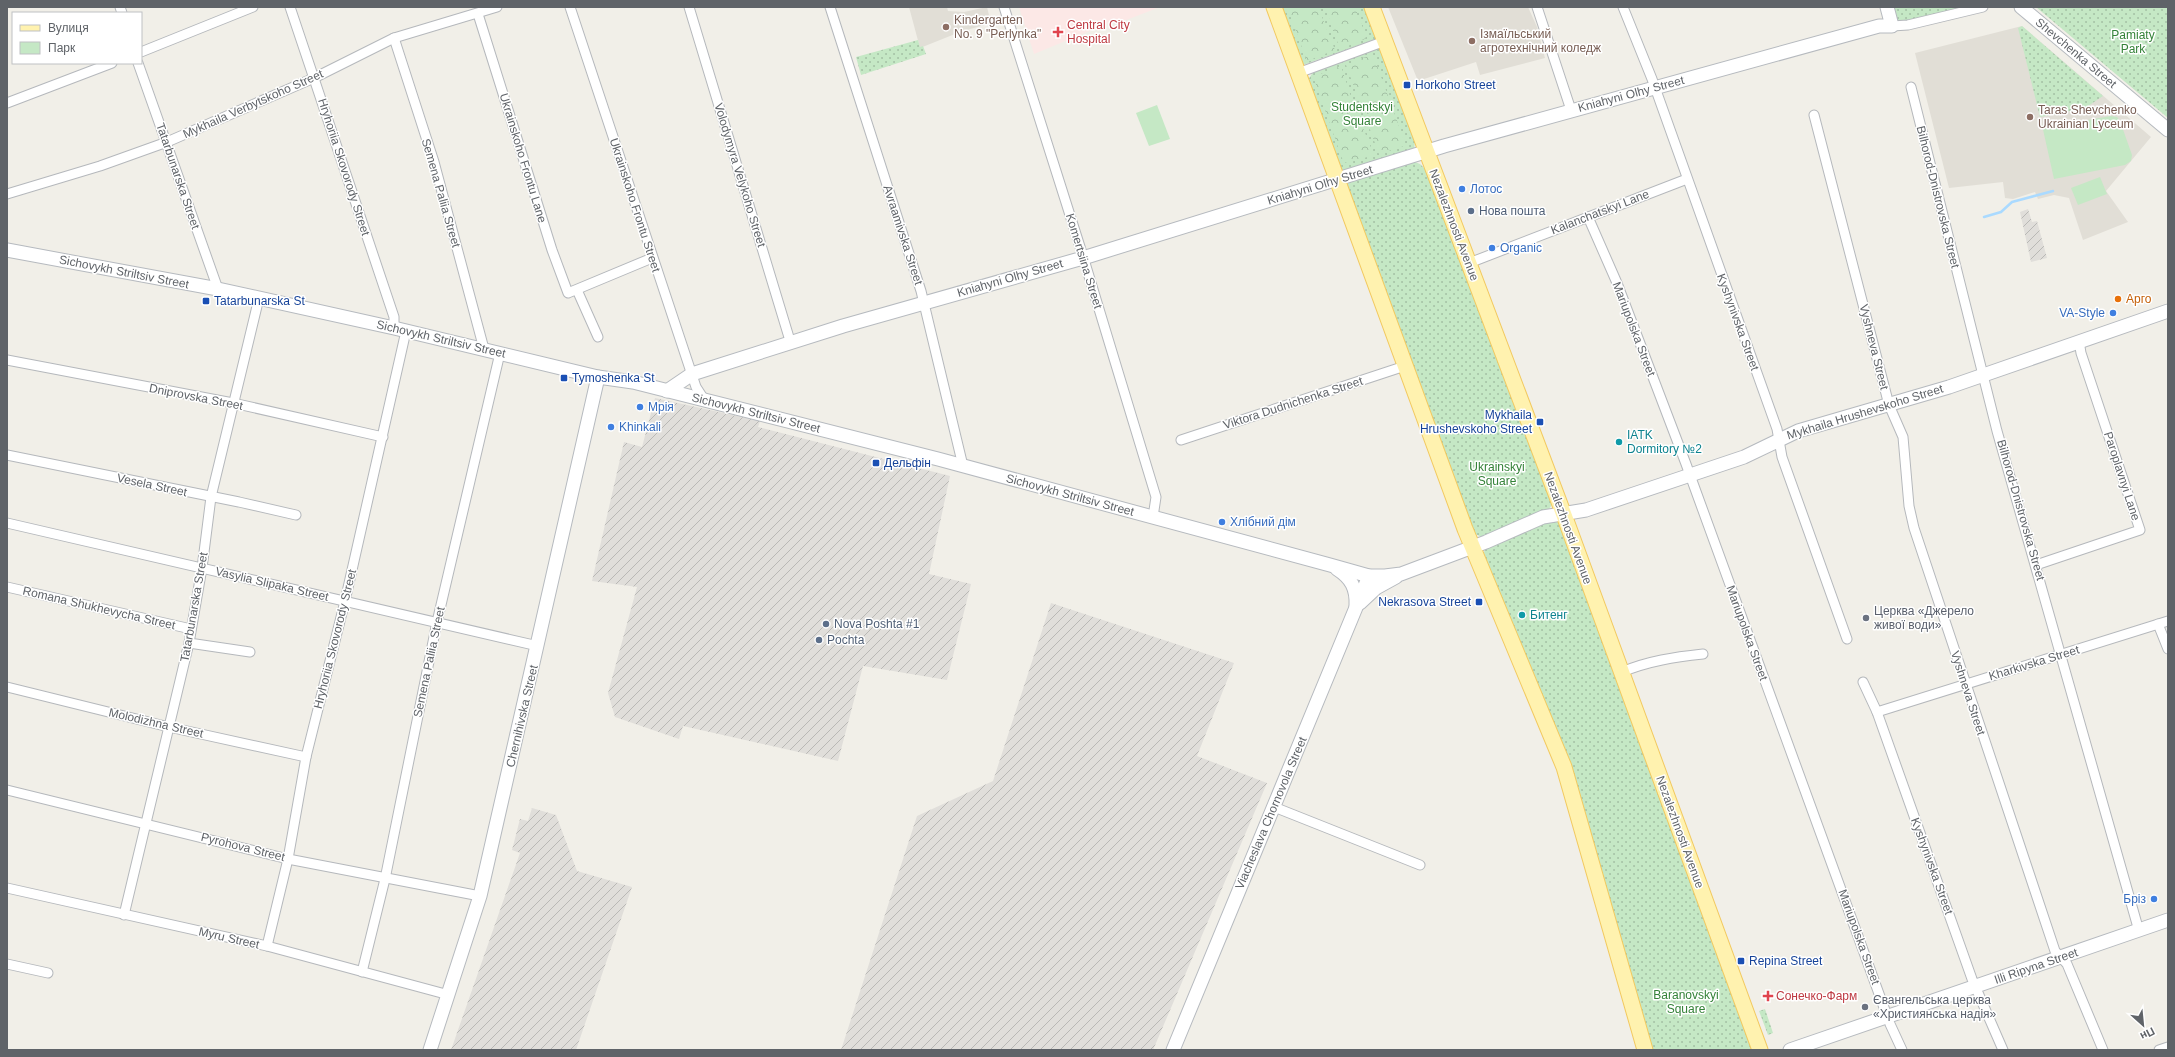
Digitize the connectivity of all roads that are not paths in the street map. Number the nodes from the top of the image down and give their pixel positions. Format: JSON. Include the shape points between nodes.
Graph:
{"nodes":[{"id":1,"x":254,"y":7,"type":"edge"},
{"id":2,"x":290,"y":7,"type":"edge"},
{"id":3,"x":497,"y":7,"type":"edge"},
{"id":4,"x":570,"y":7,"type":"edge"},
{"id":5,"x":689,"y":7,"type":"edge"},
{"id":6,"x":830,"y":7,"type":"edge"},
{"id":7,"x":1004,"y":7,"type":"edge"},
{"id":8,"x":1274,"y":7,"type":"edge"},
{"id":9,"x":1372,"y":7,"type":"edge"},
{"id":10,"x":1537,"y":7,"type":"edge"},
{"id":11,"x":1623,"y":7,"type":"edge"},
{"id":12,"x":1887,"y":7,"type":"edge"},
{"id":13,"x":1983,"y":7,"type":"edge"},
{"id":14,"x":2022,"y":7,"type":"edge"},
{"id":15,"x":478,"y":14,"type":"junction"},
{"id":16,"x":1892,"y":26,"type":"junction"},
{"id":17,"x":394,"y":38,"type":"junction"},
{"id":18,"x":1385,"y":41,"type":"junction"},
{"id":19,"x":142,"y":52,"type":"edge"},
{"id":20,"x":109,"y":64,"type":"edge"},
{"id":21,"x":138,"y":64,"type":"edge"},
{"id":22,"x":1298,"y":73,"type":"junction"},
{"id":23,"x":314,"y":78,"type":"junction"},
{"id":24,"x":1655,"y":87,"type":"junction"},
{"id":25,"x":1911,"y":87,"type":"dead end"},
{"id":26,"x":7,"y":103,"type":"edge"},
{"id":27,"x":1572,"y":110,"type":"junction"},
{"id":28,"x":1814,"y":115,"type":"dead end"},
{"id":29,"x":2168,"y":130,"type":"edge"},
{"id":30,"x":167,"y":142,"type":"junction"},
{"id":31,"x":1426,"y":152,"type":"junction"},
{"id":32,"x":1687,"y":179,"type":"junction"},
{"id":33,"x":1337,"y":180,"type":"junction"},
{"id":34,"x":7,"y":194,"type":"edge"},
{"id":35,"x":1588,"y":217,"type":"junction"},
{"id":36,"x":7,"y":250,"type":"edge"},
{"id":37,"x":652,"y":258,"type":"junction"},
{"id":38,"x":1083,"y":258,"type":"junction"},
{"id":39,"x":1469,"y":263,"type":"junction"},
{"id":40,"x":218,"y":289,"type":"junction"},
{"id":41,"x":577,"y":290,"type":"junction"},
{"id":42,"x":259,"y":298,"type":"junction"},
{"id":43,"x":924,"y":302,"type":"junction"},
{"id":44,"x":2168,"y":311,"type":"edge"},
{"id":45,"x":400,"y":330,"type":"junction"},
{"id":46,"x":598,"y":337,"type":"dead end"},
{"id":47,"x":2079,"y":341,"type":"junction"},
{"id":48,"x":791,"y":344,"type":"junction"},
{"id":49,"x":484,"y":349,"type":"junction"},
{"id":50,"x":500,"y":353,"type":"junction"},
{"id":51,"x":7,"y":360,"type":"edge"},
{"id":52,"x":1405,"y":366,"type":"junction"},
{"id":53,"x":692,"y":374,"type":"junction"},
{"id":54,"x":1984,"y":374,"type":"junction"},
{"id":55,"x":598,"y":377,"type":"junction"},
{"id":56,"x":633,"y":382,"type":"junction"},
{"id":57,"x":667,"y":391,"type":"junction"},
{"id":58,"x":705,"y":401,"type":"junction"},
{"id":59,"x":232,"y":404,"type":"junction"},
{"id":60,"x":1889,"y":405,"type":"junction"},
{"id":61,"x":383,"y":437,"type":"junction"},
{"id":62,"x":1779,"y":439,"type":"junction"},
{"id":63,"x":1181,"y":440,"type":"dead end"},
{"id":64,"x":7,"y":455,"type":"edge"},
{"id":65,"x":963,"y":466,"type":"junction"},
{"id":66,"x":1690,"y":475,"type":"junction"},
{"id":67,"x":211,"y":497,"type":"junction"},
{"id":68,"x":1564,"y":514,"type":"junction"},
{"id":69,"x":296,"y":515,"type":"dead end"},
{"id":70,"x":1153,"y":517,"type":"junction"},
{"id":71,"x":7,"y":522,"type":"edge"},
{"id":72,"x":1473,"y":547,"type":"junction"},
{"id":73,"x":1330,"y":565,"type":"junction"},
{"id":74,"x":2036,"y":565,"type":"junction"},
{"id":75,"x":202,"y":568,"type":"junction"},
{"id":76,"x":1408,"y":571,"type":"junction"},
{"id":77,"x":1370,"y":576,"type":"junction"},
{"id":78,"x":7,"y":587,"type":"edge"},
{"id":79,"x":345,"y":601,"type":"junction"},
{"id":80,"x":1355,"y":610,"type":"junction"},
{"id":81,"x":2168,"y":621,"type":"edge"},
{"id":82,"x":436,"y":622,"type":"junction"},
{"id":83,"x":2158,"y":624,"type":"junction"},
{"id":84,"x":191,"y":629,"type":"junction"},
{"id":85,"x":1847,"y":639,"type":"dead end"},
{"id":86,"x":189,"y":643,"type":"junction"},
{"id":87,"x":538,"y":646,"type":"junction"},
{"id":88,"x":2168,"y":649,"type":"edge"},
{"id":89,"x":250,"y":652,"type":"dead end"},
{"id":90,"x":1703,"y":654,"type":"dead end"},
{"id":91,"x":2062,"y":654,"type":"junction"},
{"id":92,"x":1622,"y":672,"type":"junction"},
{"id":93,"x":1862,"y":682,"type":"dead end"},
{"id":94,"x":1965,"y":684,"type":"junction"},
{"id":95,"x":7,"y":686,"type":"edge"},
{"id":96,"x":1877,"y":712,"type":"junction"},
{"id":97,"x":169,"y":727,"type":"junction"},
{"id":98,"x":306,"y":757,"type":"junction"},
{"id":99,"x":7,"y":790,"type":"edge"},
{"id":100,"x":1274,"y":807,"type":"junction"},
{"id":101,"x":146,"y":823,"type":"junction"},
{"id":102,"x":288,"y":859,"type":"junction"},
{"id":103,"x":1420,"y":866,"type":"dead end"},
{"id":104,"x":385,"y":879,"type":"junction"},
{"id":105,"x":7,"y":888,"type":"edge"},
{"id":106,"x":480,"y":896,"type":"junction"},
{"id":107,"x":124,"y":914,"type":"junction"},
{"id":108,"x":2168,"y":920,"type":"edge"},
{"id":109,"x":2139,"y":931,"type":"junction"},
{"id":110,"x":266,"y":946,"type":"junction"},
{"id":111,"x":2061,"y":957,"type":"junction"},
{"id":112,"x":7,"y":964,"type":"edge"},
{"id":113,"x":362,"y":972,"type":"junction"},
{"id":114,"x":48,"y":973,"type":"dead end"},
{"id":115,"x":1975,"y":986,"type":"junction"},
{"id":116,"x":449,"y":995,"type":"junction"},
{"id":117,"x":1888,"y":1016,"type":"junction"},
{"id":118,"x":2168,"y":1047,"type":"edge"},
{"id":119,"x":430,"y":1050,"type":"edge"},
{"id":120,"x":1173,"y":1050,"type":"edge"},
{"id":121,"x":1645,"y":1050,"type":"edge"},
{"id":122,"x":1760,"y":1050,"type":"edge"},
{"id":123,"x":1790,"y":1050,"type":"edge"},
{"id":124,"x":1902,"y":1050,"type":"edge"},
{"id":125,"x":2003,"y":1050,"type":"edge"},
{"id":126,"x":2103,"y":1050,"type":"edge"},
{"id":127,"x":2159,"y":1050,"type":"edge"}],
"edges":[{"from":1,"to":19,"type":"street"},
{"from":2,"to":23,"type":"street","name":"Hryhoriia Skovorody Street"},
{"from":3,"to":15,"type":"street","name":"Mykhaila Verbytskoho Street"},
{"from":4,"to":37,"type":"street","name":"Ukrainskoho Frontu Street"},
{"from":5,"to":48,"type":"street","name":"Volodymyra Velykoho Street"},
{"from":6,"to":43,"type":"street","name":"Avraamivska Street"},
{"from":7,"to":38,"type":"street","name":"Komertsiina Street"},
{"from":8,"to":22,"type":"main road"},
{"from":9,"to":18,"type":"main road","name":"Nezalezhnosti Avenue"},
{"from":10,"to":27,"type":"street"},
{"from":11,"to":24,"type":"street","name":"Kyshynivska Street"},
{"from":12,"to":16,"type":"street"},
{"from":13,"to":16,"type":"street","name":"Kniahyni Olhy Street","via":[[1908,25]]},
{"from":14,"to":29,"type":"street","name":"Shevchenka Street"},
{"from":15,"to":17,"type":"street","name":"Mykhaila Verbytskoho Street"},
{"from":15,"to":41,"type":"street","name":"Ukrainskoho Frontu Lane","via":[[552,250],[568,293]]},
{"from":16,"to":24,"type":"street","name":"Kniahyni Olhy Street","via":[[1879,26]]},
{"from":17,"to":23,"type":"street","name":"Mykhaila Verbytskoho Street"},
{"from":17,"to":49,"type":"street","name":"Semena Paliia Street","via":[[434,162]]},
{"from":18,"to":22,"type":"street"},
{"from":18,"to":31,"type":"main road","name":"Nezalezhnosti Avenue"},
{"from":20,"to":26,"type":"street"},
{"from":21,"to":30,"type":"street","name":"Tatarbunarska Street"},
{"from":22,"to":33,"type":"main road"},
{"from":23,"to":30,"type":"street","name":"Mykhaila Verbytskoho Street"},
{"from":23,"to":45,"type":"street","name":"Hryhoriia Skovorody Street"},
{"from":24,"to":27,"type":"street","name":"Kniahyni Olhy Street"},
{"from":24,"to":32,"type":"street","name":"Kyshynivska Street"},
{"from":25,"to":54,"type":"street","name":"Bilhorod-Dnistrovska Street"},
{"from":27,"to":31,"type":"street","name":"Kniahyni Olhy Street"},
{"from":28,"to":60,"type":"street","name":"Vyshneva Street"},
{"from":30,"to":34,"type":"street","name":"Mykhaila Verbytskoho Street"},
{"from":30,"to":40,"type":"street","name":"Tatarbunarska Street"},
{"from":31,"to":33,"type":"street","name":"Kniahyni Olhy Street"},
{"from":31,"to":39,"type":"main road","name":"Nezalezhnosti Avenue"},
{"from":32,"to":35,"type":"street","name":"Kalanchatskyi Lane"},
{"from":32,"to":62,"type":"street","name":"Kyshynivska Street"},
{"from":33,"to":38,"type":"street","name":"Kniahyni Olhy Street"},
{"from":33,"to":52,"type":"main road"},
{"from":35,"to":39,"type":"street","name":"Kalanchatskyi Lane"},
{"from":35,"to":66,"type":"street","name":"Mariupolska Street","via":[[1617,283]]},
{"from":36,"to":40,"type":"street","name":"Sichovykh Striltsiv Street"},
{"from":37,"to":41,"type":"street"},
{"from":37,"to":53,"type":"street","name":"Ukrainskoho Frontu Street"},
{"from":38,"to":43,"type":"street","name":"Kniahyni Olhy Street"},
{"from":38,"to":70,"type":"street","name":"Komertsiina Street","via":[[1156,498]]},
{"from":39,"to":68,"type":"main road","name":"Nezalezhnosti Avenue"},
{"from":40,"to":42,"type":"street","name":"Sichovykh Striltsiv Street"},
{"from":41,"to":46,"type":"street"},
{"from":42,"to":45,"type":"street","name":"Sichovykh Striltsiv Street"},
{"from":42,"to":59,"type":"street","name":"Tatarbunarska Street"},
{"from":43,"to":48,"type":"street","name":"Kniahyni Olhy Street"},
{"from":43,"to":65,"type":"street","name":"Avraamivska Street","via":[[948,413]]},
{"from":44,"to":47,"type":"street","name":"Mykhaila Hrushevskoho Street"},
{"from":45,"to":49,"type":"street","name":"Sichovykh Striltsiv Street"},
{"from":45,"to":61,"type":"street","name":"Hryhoriia Skovorody Street"},
{"from":47,"to":54,"type":"street","name":"Mykhaila Hrushevskoho Street"},
{"from":47,"to":74,"type":"street","name":"Paroplavnyi Lane","via":[[2140,530]]},
{"from":48,"to":53,"type":"street","name":"Kniahyni Olhy Street"},
{"from":49,"to":50,"type":"street","name":"Sichovykh Striltsiv Street"},
{"from":50,"to":55,"type":"street","name":"Sichovykh Striltsiv Street"},
{"from":50,"to":82,"type":"street","name":"Semena Paliia Street"},
{"from":51,"to":59,"type":"street","name":"Dniprovska Street"},
{"from":52,"to":63,"type":"street","name":"Viktora Dudnichenka Street"},
{"from":52,"to":72,"type":"main road"},
{"from":53,"to":56,"type":"street","via":[[654,383]]},
{"from":53,"to":57,"type":"street","name":"Kniahyni Olhy Street"},
{"from":53,"to":58,"type":"street","name":"Ukrainskoho Frontu Street"},
{"from":54,"to":60,"type":"street","name":"Mykhaila Hrushevskoho Street"},
{"from":54,"to":74,"type":"street","name":"Bilhorod-Dnistrovska Street"},
{"from":55,"to":56,"type":"street","name":"Sichovykh Striltsiv Street"},
{"from":55,"to":87,"type":"street","name":"Chernihivska Street"},
{"from":56,"to":57,"type":"street","name":"Sichovykh Striltsiv Street"},
{"from":57,"to":58,"type":"street","name":"Sichovykh Striltsiv Street"},
{"from":58,"to":65,"type":"street","name":"Sichovykh Striltsiv Street"},
{"from":59,"to":61,"type":"street","name":"Dniprovska Street"},
{"from":59,"to":67,"type":"street","name":"Tatarbunarska Street"},
{"from":60,"to":62,"type":"street","name":"Mykhaila Hrushevskoho Street"},
{"from":60,"to":94,"type":"street","name":"Vyshneva Street","via":[[1903,437],[1909,506],[1914,528]]},
{"from":61,"to":79,"type":"street","name":"Hryhoriia Skovorody Street"},
{"from":62,"to":66,"type":"street","name":"Mykhaila Hrushevskoho Street","via":[[1757,451]]},
{"from":62,"to":85,"type":"street","name":"Kyshynivska Street","via":[[1782,457]]},
{"from":64,"to":67,"type":"street","name":"Vesela Street"},
{"from":65,"to":70,"type":"street","name":"Sichovykh Striltsiv Street"},
{"from":66,"to":68,"type":"street","name":"Mykhaila Hrushevskoho Street","via":[[1576,513]]},
{"from":66,"to":117,"type":"street","name":"Mariupolska Street"},
{"from":67,"to":69,"type":"street","name":"Vesela Street"},
{"from":67,"to":75,"type":"street","name":"Tatarbunarska Street"},
{"from":68,"to":72,"type":"street","name":"Mykhaila Hrushevskoho Street","via":[[1543,517]]},
{"from":68,"to":92,"type":"main road","name":"Nezalezhnosti Avenue"},
{"from":70,"to":73,"type":"street","name":"Sichovykh Striltsiv Street"},
{"from":71,"to":75,"type":"street","name":"Vasylia Slipaka Street"},
{"from":72,"to":76,"type":"street","name":"Sichovykh Striltsiv Street"},
{"from":72,"to":121,"type":"main road","via":[[1564,766]]},
{"from":73,"to":77,"type":"street","name":"Sichovykh Striltsiv Street"},
{"from":73,"to":80,"type":"street","via":[[1352,582],[1356,595]]},
{"from":74,"to":91,"type":"street","name":"Bilhorod-Dnistrovska Street"},
{"from":75,"to":79,"type":"street","name":"Vasylia Slipaka Street"},
{"from":75,"to":84,"type":"street","name":"Tatarbunarska Street"},
{"from":76,"to":77,"type":"street","name":"Sichovykh Striltsiv Street"},
{"from":76,"to":80,"type":"street","via":[[1376,588]]},
{"from":77,"to":80,"type":"street","name":"Viacheslava Chornovola Street"},
{"from":78,"to":84,"type":"street","name":"Romana Shukhevycha Street"},
{"from":79,"to":82,"type":"street","name":"Vasylia Slipaka Street"},
{"from":79,"to":98,"type":"street","name":"Hryhoriia Skovorody Street"},
{"from":80,"to":100,"type":"street","name":"Viacheslava Chornovola Street"},
{"from":81,"to":83,"type":"street","name":"Kharkivska Street"},
{"from":82,"to":87,"type":"street","name":"Vasylia Slipaka Street"},
{"from":82,"to":104,"type":"street","name":"Semena Paliia Street"},
{"from":83,"to":88,"type":"street"},
{"from":83,"to":91,"type":"street","name":"Kharkivska Street"},
{"from":84,"to":86,"type":"street","name":"Tatarbunarska Street"},
{"from":86,"to":89,"type":"street"},
{"from":86,"to":97,"type":"street","name":"Tatarbunarska Street"},
{"from":87,"to":106,"type":"street","name":"Chernihivska Street"},
{"from":90,"to":92,"type":"street","via":[[1640,664]]},
{"from":91,"to":94,"type":"street","name":"Kharkivska Street"},
{"from":91,"to":109,"type":"street","name":"Bilhorod-Dnistrovska Street"},
{"from":92,"to":122,"type":"main road","name":"Nezalezhnosti Avenue"},
{"from":93,"to":96,"type":"street","name":"Kyshynivska Street"},
{"from":94,"to":96,"type":"street","name":"Kharkivska Street"},
{"from":94,"to":111,"type":"street","name":"Vyshneva Street","via":[[2055,951]]},
{"from":95,"to":97,"type":"street","name":"Molodizhna Street"},
{"from":96,"to":115,"type":"street","name":"Kyshynivska Street"},
{"from":97,"to":98,"type":"street","name":"Molodizhna Street"},
{"from":97,"to":101,"type":"street","name":"Tatarbunarska Street"},
{"from":98,"to":102,"type":"street","name":"Hryhoriia Skovorody Street"},
{"from":99,"to":101,"type":"street","name":"Pyrohova Street"},
{"from":100,"to":103,"type":"street"},
{"from":100,"to":120,"type":"street","name":"Viacheslava Chornovola Street"},
{"from":101,"to":102,"type":"street","name":"Pyrohova Street"},
{"from":101,"to":107,"type":"street","name":"Tatarbunarska Street"},
{"from":102,"to":104,"type":"street","name":"Pyrohova Street"},
{"from":102,"to":110,"type":"street","name":"Hryhoriia Skovorody Street"},
{"from":104,"to":106,"type":"street","name":"Pyrohova Street"},
{"from":104,"to":113,"type":"street","name":"Semena Paliia Street"},
{"from":105,"to":107,"type":"street","name":"Myru Street"},
{"from":106,"to":116,"type":"street","name":"Chernihivska Street"},
{"from":107,"to":110,"type":"street","name":"Myru Street"},
{"from":108,"to":109,"type":"street","name":"Illi Ripyna Street"},
{"from":109,"to":111,"type":"street","name":"Illi Ripyna Street"},
{"from":110,"to":113,"type":"street","name":"Myru Street"},
{"from":111,"to":115,"type":"street","name":"Illi Ripyna Street"},
{"from":111,"to":126,"type":"street","name":"Vyshneva Street","via":[[2067,964]]},
{"from":112,"to":114,"type":"street"},
{"from":113,"to":116,"type":"street","name":"Myru Street"},
{"from":115,"to":117,"type":"street","name":"Illi Ripyna Street"},
{"from":115,"to":125,"type":"street","name":"Kyshynivska Street"},
{"from":116,"to":119,"type":"street","name":"Chernihivska Street"},
{"from":117,"to":123,"type":"street","name":"Illi Ripyna Street"},
{"from":117,"to":124,"type":"street","name":"Mariupolska Street"},
{"from":118,"to":127,"type":"street"}]}
